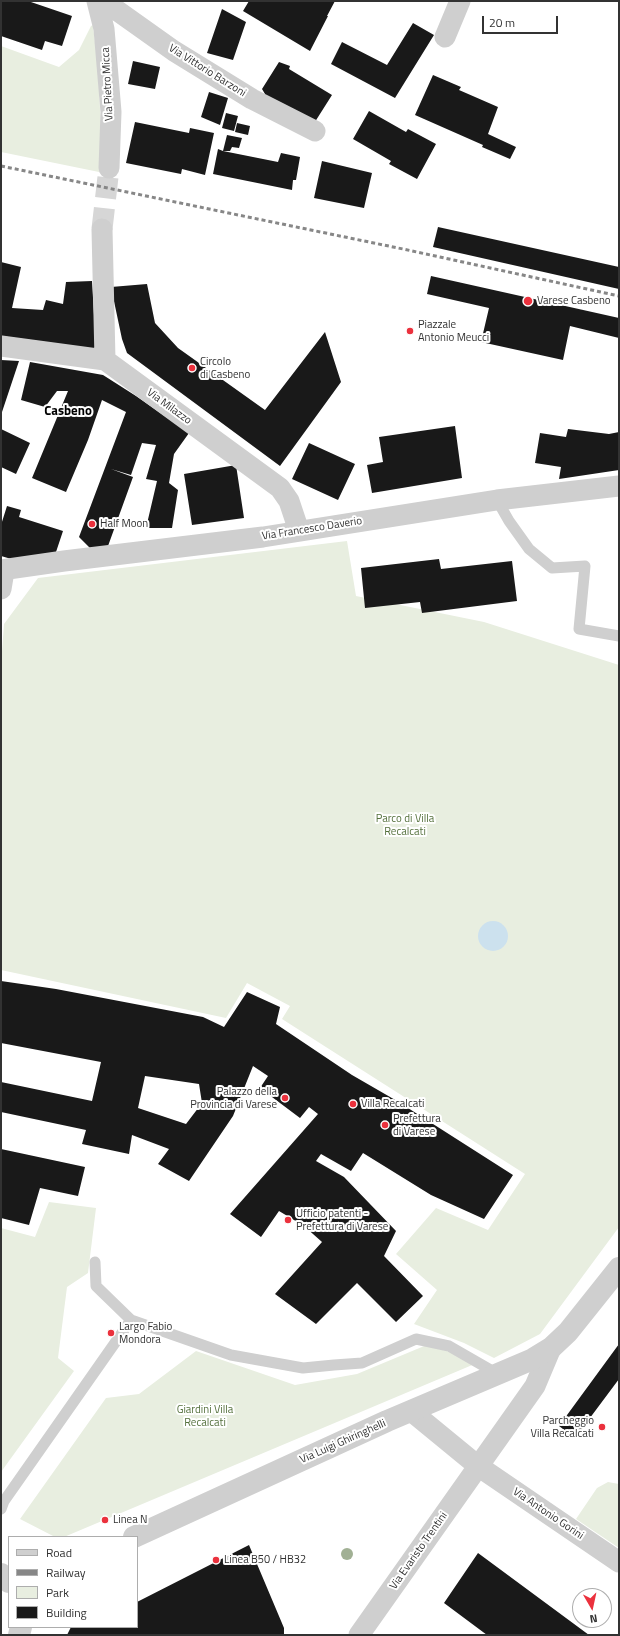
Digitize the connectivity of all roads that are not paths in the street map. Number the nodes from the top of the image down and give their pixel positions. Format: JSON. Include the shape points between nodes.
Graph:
{"nodes":[{"id":1,"x":102,"y":1,"type":"edge"},
{"id":2,"x":460,"y":1,"type":"edge"},
{"id":3,"x":445,"y":37,"type":"dead end"},
{"id":4,"x":315,"y":132,"type":"dead end"},
{"id":5,"x":109,"y":168,"type":"tunnel mouth"},
{"id":6,"x":102,"y":229,"type":"tunnel mouth"},
{"id":7,"x":1,"y":346,"type":"edge"},
{"id":8,"x":105,"y":360,"type":"junction"},
{"id":9,"x":619,"y":486,"type":"edge"},
{"id":10,"x":497,"y":500,"type":"junction"},
{"id":11,"x":299,"y":531,"type":"junction"},
{"id":12,"x":2,"y":577,"type":"edge"},
{"id":13,"x":619,"y":636,"type":"edge"},
{"id":14,"x":95,"y":1262,"type":"dead end"},
{"id":15,"x":619,"y":1268,"type":"edge"},
{"id":16,"x":131,"y":1320,"type":"junction"},
{"id":17,"x":551,"y":1348,"type":"junction"},
{"id":18,"x":489,"y":1369,"type":"dead end"},
{"id":19,"x":411,"y":1411,"type":"junction"},
{"id":20,"x":478,"y":1466,"type":"junction"},
{"id":21,"x":1,"y":1509,"type":"edge"},
{"id":22,"x":136,"y":1536,"type":"edge"},
{"id":23,"x":619,"y":1562,"type":"edge"},
{"id":24,"x":359,"y":1635,"type":"edge"}],
"edges":[{"from":1,"to":4,"type":"street","name":"Via Vittorio Barzoni","via":[[174,51],[252,99]]},
{"from":1,"to":5,"type":"street","name":"Via Pietro Micca","via":[[110,112]]},
{"from":2,"to":3,"type":"street"},
{"from":6,"to":8,"type":"street"},
{"from":7,"to":8,"type":"street","name":"Via Milazzo"},
{"from":8,"to":11,"type":"street","name":"Via Milazzo","via":[[280,488],[289,501]]},
{"from":9,"to":10,"type":"street","name":"Via Francesco Daverio"},
{"from":10,"to":11,"type":"street","name":"Via Francesco Daverio"},
{"from":10,"to":13,"type":"lane","via":[[529,549],[552,568],[585,566],[579,629]]},
{"from":11,"to":12,"type":"street","name":"Via Francesco Daverio","via":[[64,561]]},
{"from":14,"to":16,"type":"lane","via":[[96,1286]]},
{"from":15,"to":17,"type":"street","via":[[568,1332]]},
{"from":16,"to":18,"type":"lane","via":[[231,1355],[303,1368],[362,1363],[416,1339],[449,1346]]},
{"from":16,"to":21,"type":"lane","via":[[4,1501]]},
{"from":17,"to":19,"type":"street","name":"Via Luigi Ghiringhelli","via":[[533,1359]]},
{"from":17,"to":20,"type":"street","name":"Via Evaristo Trentini","via":[[535,1386]]},
{"from":19,"to":20,"type":"street","name":"Via Antonio Gorini"},
{"from":19,"to":22,"type":"street","name":"Via Luigi Ghiringhelli"},
{"from":20,"to":23,"type":"street","name":"Via Antonio Gorini"},
{"from":20,"to":24,"type":"street","name":"Via Evaristo Trentini"}]}
